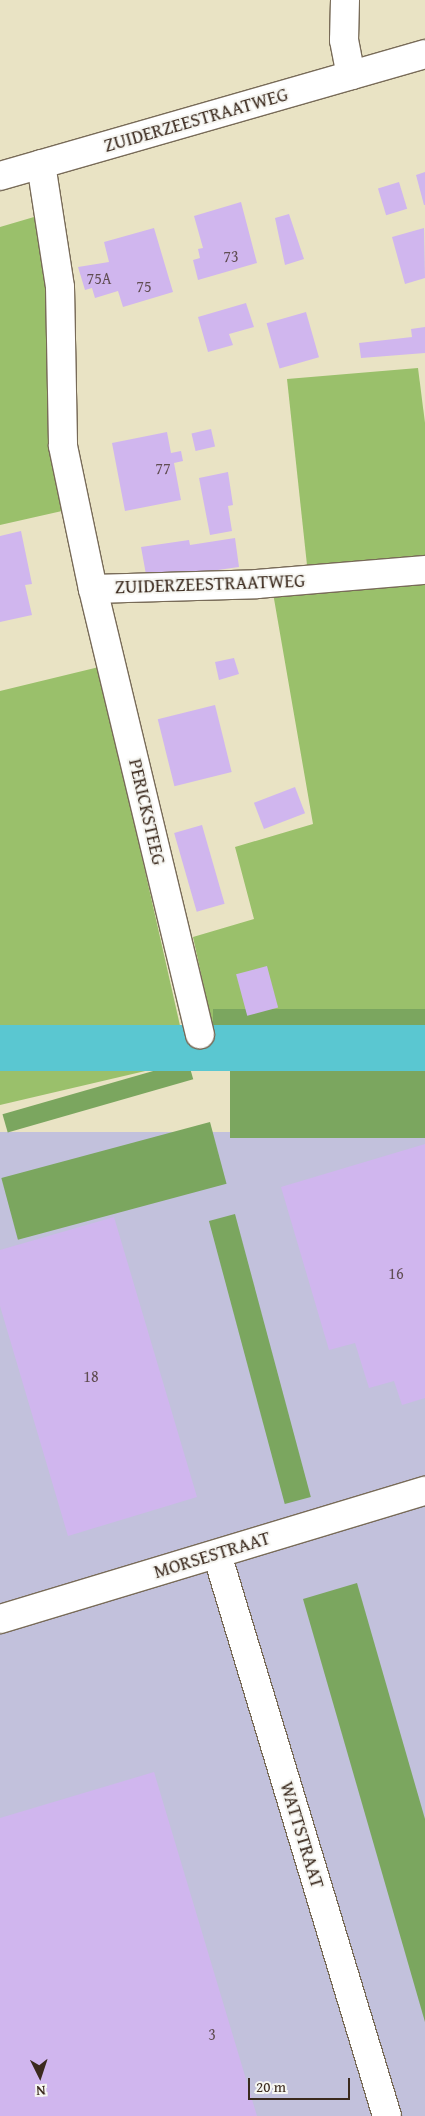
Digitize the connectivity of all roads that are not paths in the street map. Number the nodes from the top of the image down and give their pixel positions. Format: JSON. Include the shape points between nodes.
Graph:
{"nodes":[{"id":1,"x":346,"y":0,"type":"edge"},
{"id":2,"x":425,"y":54,"type":"edge"},
{"id":3,"x":351,"y":75,"type":"junction"},
{"id":4,"x":40,"y":164,"type":"junction"},
{"id":5,"x":0,"y":176,"type":"edge"},
{"id":6,"x":425,"y":570,"type":"edge"},
{"id":7,"x":93,"y":589,"type":"junction"},
{"id":8,"x":200,"y":1034,"type":"dead end"},
{"id":9,"x":425,"y":1491,"type":"edge"},
{"id":10,"x":217,"y":1554,"type":"junction"},
{"id":11,"x":0,"y":1619,"type":"edge"},
{"id":12,"x":387,"y":2116,"type":"edge"}],
"edges":[{"from":1,"to":3,"type":"street","via":[[344,40]]},
{"from":2,"to":3,"type":"street","name":"ZUIDERZEESTRAATWEG"},
{"from":3,"to":4,"type":"street","name":"ZUIDERZEESTRAATWEG"},
{"from":4,"to":5,"type":"street","name":"ZUIDERZEESTRAATWEG"},
{"from":4,"to":7,"type":"street","name":"ZUIDERZEESTRAATWEG","via":[[60,287],[63,446]]},
{"from":6,"to":7,"type":"street","name":"ZUIDERZEESTRAATWEG","via":[[257,584]]},
{"from":7,"to":8,"type":"street","name":"PERICKSTEEG"},
{"from":9,"to":10,"type":"street","name":"MORSESTRAAT"},
{"from":10,"to":11,"type":"street","name":"MORSESTRAAT"},
{"from":10,"to":12,"type":"street","name":"WATTSTRAAT"}]}
